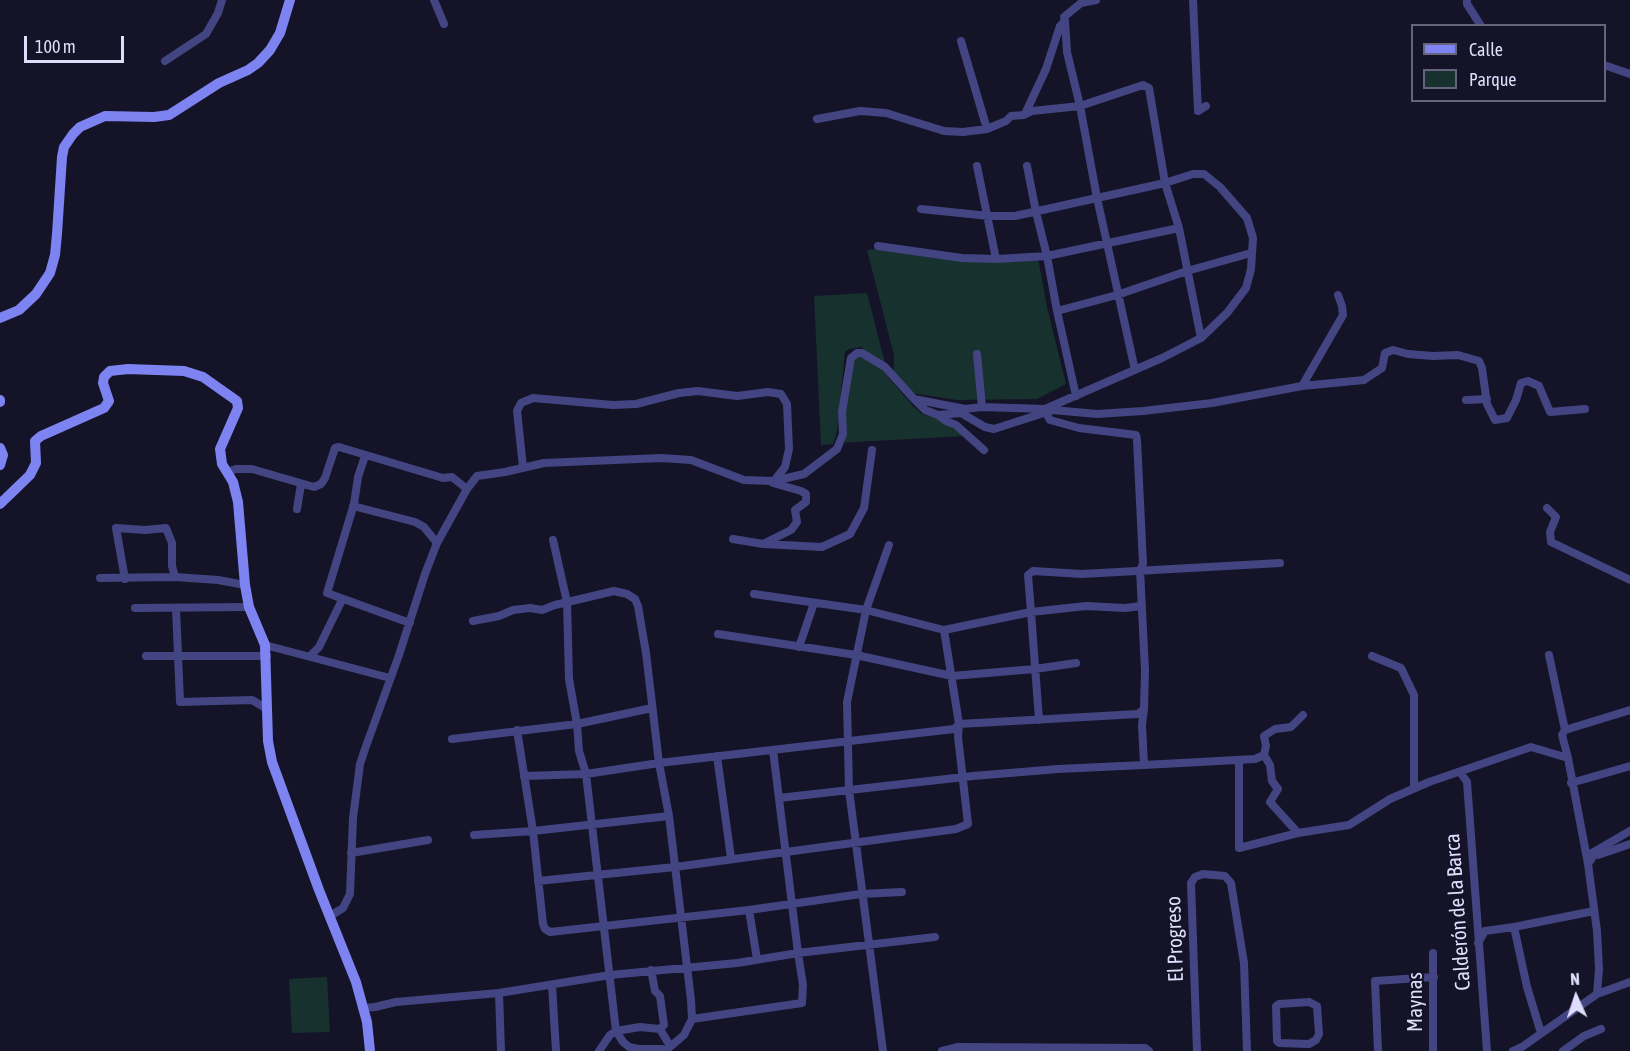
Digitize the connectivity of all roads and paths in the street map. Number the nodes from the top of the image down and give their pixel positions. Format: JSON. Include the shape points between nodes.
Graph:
{"nodes":[{"id":1,"x":222,"y":0,"type":"edge"},
{"id":2,"x":290,"y":0,"type":"edge"},
{"id":3,"x":434,"y":0,"type":"edge"},
{"id":4,"x":1096,"y":0,"type":"edge"},
{"id":5,"x":1193,"y":0,"type":"edge"},
{"id":6,"x":1467,"y":0,"type":"edge"},
{"id":7,"x":1065,"y":21,"type":"junction"},
{"id":8,"x":444,"y":24,"type":"dead end"},
{"id":9,"x":1480,"y":24,"type":"edge"},
{"id":10,"x":961,"y":41,"type":"dead end"},
{"id":11,"x":165,"y":62,"type":"dead end"},
{"id":12,"x":1606,"y":65,"type":"edge"},
{"id":13,"x":1630,"y":74,"type":"edge"},
{"id":14,"x":1080,"y":106,"type":"junction"},
{"id":15,"x":1206,"y":106,"type":"dead end"},
{"id":16,"x":1024,"y":115,"type":"junction"},
{"id":17,"x":817,"y":119,"type":"dead end"},
{"id":18,"x":987,"y":129,"type":"junction"},
{"id":19,"x":977,"y":166,"type":"dead end"},
{"id":20,"x":1027,"y":166,"type":"dead end"},
{"id":21,"x":1166,"y":183,"type":"junction"},
{"id":22,"x":1097,"y":198,"type":"junction"},
{"id":23,"x":921,"y":209,"type":"dead end"},
{"id":24,"x":1036,"y":212,"type":"junction"},
{"id":25,"x":989,"y":216,"type":"junction"},
{"id":26,"x":1179,"y":228,"type":"junction"},
{"id":27,"x":1107,"y":245,"type":"junction"},
{"id":28,"x":878,"y":246,"type":"dead end"},
{"id":29,"x":1251,"y":253,"type":"junction"},
{"id":30,"x":1047,"y":256,"type":"junction"},
{"id":31,"x":996,"y":259,"type":"junction"},
{"id":32,"x":1187,"y":271,"type":"junction"},
{"id":33,"x":1117,"y":295,"type":"junction"},
{"id":34,"x":1338,"y":295,"type":"dead end"},
{"id":35,"x":1057,"y":311,"type":"junction"},
{"id":36,"x":0,"y":318,"type":"edge"},
{"id":37,"x":1201,"y":338,"type":"junction"},
{"id":38,"x":977,"y":354,"type":"dead end"},
{"id":39,"x":1135,"y":370,"type":"junction"},
{"id":40,"x":1302,"y":386,"type":"junction"},
{"id":41,"x":1076,"y":396,"type":"junction"},
{"id":42,"x":914,"y":399,"type":"junction"},
{"id":43,"x":1487,"y":399,"type":"junction"},
{"id":44,"x":1466,"y":400,"type":"dead end"},
{"id":45,"x":982,"y":407,"type":"junction"},
{"id":46,"x":1585,"y":409,"type":"dead end"},
{"id":47,"x":1045,"y":411,"type":"junction"},
{"id":48,"x":938,"y":415,"type":"junction"},
{"id":49,"x":0,"y":448,"type":"edge"},
{"id":50,"x":872,"y":450,"type":"dead end"},
{"id":51,"x":984,"y":450,"type":"dead end"},
{"id":52,"x":365,"y":456,"type":"junction"},
{"id":53,"x":0,"y":465,"type":"edge"},
{"id":54,"x":524,"y":467,"type":"junction"},
{"id":55,"x":227,"y":472,"type":"junction"},
{"id":56,"x":771,"y":481,"type":"junction"},
{"id":57,"x":302,"y":484,"type":"junction"},
{"id":58,"x":467,"y":489,"type":"junction"},
{"id":59,"x":0,"y":504,"type":"edge"},
{"id":60,"x":353,"y":506,"type":"junction"},
{"id":61,"x":1547,"y":508,"type":"dead end"},
{"id":62,"x":297,"y":509,"type":"dead end"},
{"id":63,"x":733,"y":538,"type":"dead end"},
{"id":64,"x":553,"y":540,"type":"dead end"},
{"id":65,"x":437,"y":543,"type":"junction"},
{"id":66,"x":764,"y":544,"type":"junction"},
{"id":67,"x":889,"y":545,"type":"dead end"},
{"id":68,"x":1280,"y":562,"type":"dead end"},
{"id":69,"x":1140,"y":570,"type":"junction"},
{"id":70,"x":175,"y":577,"type":"junction"},
{"id":71,"x":100,"y":578,"type":"dead end"},
{"id":72,"x":125,"y":579,"type":"junction"},
{"id":73,"x":1630,"y":580,"type":"edge"},
{"id":74,"x":245,"y":585,"type":"junction"},
{"id":75,"x":754,"y":594,"type":"dead end"},
{"id":76,"x":342,"y":600,"type":"junction"},
{"id":77,"x":567,"y":602,"type":"junction"},
{"id":78,"x":814,"y":603,"type":"junction"},
{"id":79,"x":1142,"y":606,"type":"junction"},
{"id":80,"x":249,"y":607,"type":"junction"},
{"id":81,"x":135,"y":608,"type":"dead end"},
{"id":82,"x":176,"y":608,"type":"junction"},
{"id":83,"x":866,"y":610,"type":"junction"},
{"id":84,"x":1031,"y":612,"type":"junction"},
{"id":85,"x":473,"y":621,"type":"dead end"},
{"id":86,"x":410,"y":623,"type":"junction"},
{"id":87,"x":944,"y":630,"type":"junction"},
{"id":88,"x":718,"y":634,"type":"dead end"},
{"id":89,"x":800,"y":646,"type":"junction"},
{"id":90,"x":266,"y":651,"type":"junction"},
{"id":91,"x":178,"y":655,"type":"junction"},
{"id":92,"x":856,"y":655,"type":"junction"},
{"id":93,"x":1549,"y":655,"type":"dead end"},
{"id":94,"x":146,"y":656,"type":"dead end"},
{"id":95,"x":310,"y":656,"type":"junction"},
{"id":96,"x":1372,"y":657,"type":"dead end"},
{"id":97,"x":1076,"y":663,"type":"dead end"},
{"id":98,"x":1035,"y":669,"type":"junction"},
{"id":99,"x":952,"y":676,"type":"junction"},
{"id":100,"x":390,"y":678,"type":"junction"},
{"id":101,"x":652,"y":708,"type":"junction"},
{"id":102,"x":267,"y":709,"type":"junction"},
{"id":103,"x":1144,"y":709,"type":"junction"},
{"id":104,"x":1630,"y":710,"type":"edge"},
{"id":105,"x":1303,"y":715,"type":"dead end"},
{"id":106,"x":1039,"y":720,"type":"junction"},
{"id":107,"x":577,"y":723,"type":"junction"},
{"id":108,"x":959,"y":724,"type":"junction"},
{"id":109,"x":517,"y":730,"type":"junction"},
{"id":110,"x":1565,"y":730,"type":"junction"},
{"id":111,"x":452,"y":739,"type":"dead end"},
{"id":112,"x":847,"y":743,"type":"junction"},
{"id":113,"x":773,"y":750,"type":"junction"},
{"id":114,"x":1264,"y":755,"type":"junction"},
{"id":115,"x":717,"y":756,"type":"junction"},
{"id":116,"x":1568,"y":758,"type":"junction"},
{"id":117,"x":1239,"y":760,"type":"junction"},
{"id":118,"x":659,"y":763,"type":"junction"},
{"id":119,"x":1144,"y":765,"type":"junction"},
{"id":120,"x":1630,"y":766,"type":"edge"},
{"id":121,"x":1460,"y":772,"type":"junction"},
{"id":122,"x":586,"y":774,"type":"junction"},
{"id":123,"x":524,"y":776,"type":"junction"},
{"id":124,"x":964,"y":777,"type":"junction"},
{"id":125,"x":1571,"y":783,"type":"junction"},
{"id":126,"x":1414,"y":788,"type":"junction"},
{"id":127,"x":849,"y":790,"type":"junction"},
{"id":128,"x":779,"y":798,"type":"junction"},
{"id":129,"x":669,"y":816,"type":"junction"},
{"id":130,"x":592,"y":825,"type":"junction"},
{"id":131,"x":533,"y":831,"type":"junction"},
{"id":132,"x":1630,"y":831,"type":"edge"},
{"id":133,"x":1298,"y":833,"type":"junction"},
{"id":134,"x":474,"y":835,"type":"dead end"},
{"id":135,"x":428,"y":840,"type":"dead end"},
{"id":136,"x":855,"y":844,"type":"junction"},
{"id":137,"x":1630,"y":844,"type":"edge"},
{"id":138,"x":786,"y":850,"type":"junction"},
{"id":139,"x":351,"y":853,"type":"junction"},
{"id":140,"x":731,"y":858,"type":"junction"},
{"id":141,"x":1590,"y":861,"type":"junction"},
{"id":142,"x":675,"y":867,"type":"junction"},
{"id":143,"x":597,"y":874,"type":"junction"},
{"id":144,"x":538,"y":881,"type":"junction"},
{"id":145,"x":902,"y":892,"type":"dead end"},
{"id":146,"x":861,"y":894,"type":"junction"},
{"id":147,"x":793,"y":904,"type":"junction"},
{"id":148,"x":749,"y":910,"type":"junction"},
{"id":149,"x":1594,"y":910,"type":"junction"},
{"id":150,"x":330,"y":916,"type":"junction"},
{"id":151,"x":681,"y":916,"type":"junction"},
{"id":152,"x":604,"y":927,"type":"junction"},
{"id":153,"x":1514,"y":927,"type":"junction"},
{"id":154,"x":935,"y":937,"type":"dead end"},
{"id":155,"x":1478,"y":943,"type":"junction"},
{"id":156,"x":870,"y":946,"type":"junction"},
{"id":157,"x":798,"y":953,"type":"junction"},
{"id":158,"x":1433,"y":953,"type":"dead end"},
{"id":159,"x":757,"y":959,"type":"junction"},
{"id":160,"x":689,"y":967,"type":"junction"},
{"id":161,"x":651,"y":970,"type":"junction"},
{"id":162,"x":610,"y":975,"type":"junction"},
{"id":163,"x":1434,"y":977,"type":"junction"},
{"id":164,"x":1630,"y":982,"type":"edge"},
{"id":165,"x":552,"y":985,"type":"junction"},
{"id":166,"x":500,"y":993,"type":"junction"},
{"id":167,"x":1597,"y":994,"type":"junction"},
{"id":168,"x":362,"y":1008,"type":"junction"},
{"id":169,"x":692,"y":1019,"type":"junction"},
{"id":170,"x":660,"y":1029,"type":"junction"},
{"id":171,"x":1601,"y":1029,"type":"dead end"},
{"id":172,"x":616,"y":1031,"type":"junction"},
{"id":173,"x":1540,"y":1033,"type":"junction"},
{"id":174,"x":1309,"y":1048,"type":"edge"},
{"id":175,"x":666,"y":1050,"type":"edge"},
{"id":176,"x":1149,"y":1050,"type":"edge"},
{"id":177,"x":370,"y":1051,"type":"edge"},
{"id":178,"x":501,"y":1051,"type":"edge"},
{"id":179,"x":556,"y":1051,"type":"edge"},
{"id":180,"x":599,"y":1051,"type":"edge"},
{"id":181,"x":883,"y":1051,"type":"edge"},
{"id":182,"x":942,"y":1051,"type":"edge"},
{"id":183,"x":1197,"y":1051,"type":"edge"},
{"id":184,"x":1247,"y":1051,"type":"edge"},
{"id":185,"x":1378,"y":1051,"type":"edge"},
{"id":186,"x":1433,"y":1051,"type":"edge"},
{"id":187,"x":1487,"y":1051,"type":"edge"},
{"id":188,"x":1513,"y":1051,"type":"edge"},
{"id":189,"x":1563,"y":1051,"type":"edge"}],
"edges":[{"from":1,"to":11,"type":"street","via":[[206,33]]},
{"from":2,"to":36,"type":"street","via":[[270,50],[248,70],[219,82],[169,115],[105,116],[73,134],[62,157],[55,255],[50,273],[19,310]]},
{"from":3,"to":8,"type":"street"},
{"from":4,"to":7,"type":"street","via":[[1072,9]]},
{"from":5,"to":15,"type":"street","via":[[1198,111]]},
{"from":6,"to":9,"type":"street"},
{"from":7,"to":14,"type":"street","via":[[1067,52]]},
{"from":7,"to":16,"type":"street","via":[[1059,26],[1046,69]]},
{"from":10,"to":18,"type":"street"},
{"from":12,"to":13,"type":"street"},
{"from":14,"to":16,"type":"street"},
{"from":14,"to":21,"type":"street","via":[[1143,85],[1149,88]]},
{"from":14,"to":22,"type":"street"},
{"from":16,"to":18,"type":"street","via":[[1011,116]]},
{"from":17,"to":18,"type":"street","via":[[860,111],[918,121],[944,131]]},
{"from":19,"to":25,"type":"street"},
{"from":20,"to":24,"type":"street"},
{"from":21,"to":22,"type":"street"},
{"from":21,"to":26,"type":"street"},
{"from":21,"to":29,"type":"street","via":[[1204,174],[1220,187],[1247,218],[1253,238]]},
{"from":22,"to":24,"type":"street"},
{"from":22,"to":27,"type":"street"},
{"from":23,"to":25,"type":"street"},
{"from":24,"to":25,"type":"street"},
{"from":24,"to":30,"type":"street"},
{"from":25,"to":31,"type":"street"},
{"from":26,"to":27,"type":"street"},
{"from":26,"to":32,"type":"street"},
{"from":27,"to":30,"type":"street"},
{"from":27,"to":33,"type":"street"},
{"from":28,"to":31,"type":"street"},
{"from":29,"to":32,"type":"street"},
{"from":29,"to":37,"type":"street","via":[[1246,288]]},
{"from":30,"to":31,"type":"street"},
{"from":30,"to":35,"type":"street"},
{"from":32,"to":33,"type":"street"},
{"from":32,"to":37,"type":"street"},
{"from":33,"to":35,"type":"street"},
{"from":33,"to":39,"type":"street"},
{"from":34,"to":40,"type":"street","via":[[1343,315]]},
{"from":35,"to":41,"type":"street"},
{"from":37,"to":39,"type":"street"},
{"from":38,"to":45,"type":"street"},
{"from":39,"to":41,"type":"street"},
{"from":40,"to":43,"type":"street","via":[[1364,380],[1382,368],[1385,353],[1393,350],[1458,355],[1479,361]]},
{"from":40,"to":47,"type":"street","via":[[1143,411]]},
{"from":41,"to":47,"type":"street"},
{"from":42,"to":45,"type":"street","via":[[965,409]]},
{"from":42,"to":48,"type":"street","via":[[925,410]]},
{"from":42,"to":56,"type":"street","via":[[873,358],[862,353],[853,355],[842,412],[843,434],[837,449],[804,474]]},
{"from":43,"to":44,"type":"street"},
{"from":43,"to":46,"type":"street","via":[[1495,420],[1507,418],[1521,383],[1528,381],[1539,386],[1550,411]]},
{"from":45,"to":47,"type":"street"},
{"from":47,"to":48,"type":"street","via":[[994,429],[961,413]]},
{"from":47,"to":69,"type":"street","via":[[1050,420],[1079,428],[1136,435],[1143,564]]},
{"from":48,"to":51,"type":"street"},
{"from":49,"to":53,"type":"street"},
{"from":50,"to":66,"type":"street","via":[[864,508],[850,534],[822,547]]},
{"from":52,"to":57,"type":"street","via":[[335,448],[321,484]]},
{"from":52,"to":58,"type":"street","via":[[442,478],[452,477]]},
{"from":52,"to":60,"type":"street"},
{"from":54,"to":56,"type":"street","via":[[661,458],[690,460],[744,480]]},
{"from":54,"to":56,"type":"street","via":[[517,411],[521,403],[532,398],[613,405],[698,391],[737,396],[768,392],[781,394],[787,404],[789,449],[784,467]]},
{"from":54,"to":58,"type":"street","via":[[477,476]]},
{"from":55,"to":57,"type":"street","via":[[252,469]]},
{"from":55,"to":59,"type":"street","via":[[220,449],[238,408],[237,401],[203,377],[184,371],[110,371],[103,383],[109,401],[104,408],[35,441],[36,463],[30,475]]},
{"from":55,"to":74,"type":"street","via":[[238,502]]},
{"from":56,"to":66,"type":"street","via":[[801,490],[806,494],[806,502],[795,510],[796,522],[790,530]]},
{"from":57,"to":62,"type":"street"},
{"from":58,"to":65,"type":"street"},
{"from":60,"to":65,"type":"street","via":[[415,522]]},
{"from":60,"to":76,"type":"street","via":[[327,593]]},
{"from":61,"to":73,"type":"street","via":[[1556,517],[1551,542]]},
{"from":63,"to":66,"type":"street"},
{"from":64,"to":77,"type":"street"},
{"from":65,"to":86,"type":"street"},
{"from":67,"to":83,"type":"street"},
{"from":68,"to":69,"type":"street"},
{"from":69,"to":79,"type":"street"},
{"from":69,"to":84,"type":"street","via":[[1082,574],[1033,571],[1028,575]]},
{"from":70,"to":72,"type":"street"},
{"from":70,"to":72,"type":"street","via":[[172,543],[166,528],[116,528]]},
{"from":70,"to":74,"type":"street"},
{"from":71,"to":72,"type":"street"},
{"from":74,"to":80,"type":"street"},
{"from":75,"to":78,"type":"street"},
{"from":76,"to":86,"type":"street"},
{"from":76,"to":95,"type":"street","via":[[319,647]]},
{"from":77,"to":85,"type":"street"},
{"from":77,"to":101,"type":"street","via":[[614,591],[635,599]]},
{"from":77,"to":107,"type":"street","via":[[568,661]]},
{"from":78,"to":83,"type":"street"},
{"from":78,"to":89,"type":"street"},
{"from":79,"to":84,"type":"street","via":[[1086,606]]},
{"from":79,"to":103,"type":"street"},
{"from":80,"to":82,"type":"street"},
{"from":80,"to":90,"type":"street"},
{"from":81,"to":82,"type":"street"},
{"from":82,"to":91,"type":"street"},
{"from":83,"to":87,"type":"street"},
{"from":83,"to":92,"type":"street"},
{"from":84,"to":87,"type":"street"},
{"from":84,"to":98,"type":"street"},
{"from":86,"to":100,"type":"street"},
{"from":87,"to":99,"type":"street"},
{"from":88,"to":89,"type":"street"},
{"from":89,"to":92,"type":"street"},
{"from":90,"to":91,"type":"street"},
{"from":90,"to":95,"type":"street"},
{"from":90,"to":102,"type":"street"},
{"from":91,"to":94,"type":"street"},
{"from":91,"to":102,"type":"street","via":[[180,702],[252,700]]},
{"from":92,"to":99,"type":"street"},
{"from":92,"to":112,"type":"street","via":[[847,702]]},
{"from":93,"to":110,"type":"street"},
{"from":95,"to":100,"type":"street"},
{"from":96,"to":126,"type":"street","via":[[1401,668],[1414,695]]},
{"from":97,"to":98,"type":"street"},
{"from":98,"to":99,"type":"street"},
{"from":98,"to":106,"type":"street"},
{"from":99,"to":108,"type":"street"},
{"from":100,"to":139,"type":"street","via":[[360,764]]},
{"from":101,"to":107,"type":"street"},
{"from":101,"to":118,"type":"street"},
{"from":102,"to":150,"type":"street","via":[[272,762]]},
{"from":103,"to":106,"type":"street","via":[[1137,714]]},
{"from":103,"to":119,"type":"street"},
{"from":104,"to":110,"type":"street"},
{"from":105,"to":114,"type":"street","via":[[1291,727],[1264,735]]},
{"from":106,"to":108,"type":"street"},
{"from":107,"to":109,"type":"street"},
{"from":107,"to":122,"type":"street"},
{"from":108,"to":112,"type":"street","via":[[954,729]]},
{"from":108,"to":124,"type":"street"},
{"from":109,"to":111,"type":"street"},
{"from":109,"to":123,"type":"street"},
{"from":110,"to":116,"type":"street","via":[[1562,735]]},
{"from":112,"to":113,"type":"street"},
{"from":112,"to":127,"type":"street"},
{"from":113,"to":115,"type":"street"},
{"from":113,"to":128,"type":"street"},
{"from":114,"to":117,"type":"street"},
{"from":114,"to":133,"type":"street","via":[[1278,789],[1270,802]]},
{"from":115,"to":118,"type":"street"},
{"from":115,"to":140,"type":"street"},
{"from":116,"to":121,"type":"street","via":[[1531,747]]},
{"from":116,"to":125,"type":"street"},
{"from":117,"to":119,"type":"street"},
{"from":117,"to":133,"type":"street","via":[[1239,848]]},
{"from":118,"to":122,"type":"street"},
{"from":118,"to":129,"type":"street"},
{"from":119,"to":124,"type":"street"},
{"from":120,"to":125,"type":"street"},
{"from":121,"to":126,"type":"street"},
{"from":121,"to":155,"type":"street","name":"Calderón de la Barca","via":[[1467,782]]},
{"from":122,"to":123,"type":"street"},
{"from":122,"to":130,"type":"street"},
{"from":123,"to":131,"type":"street"},
{"from":124,"to":127,"type":"street"},
{"from":124,"to":136,"type":"street","via":[[968,824]]},
{"from":125,"to":141,"type":"street"},
{"from":126,"to":133,"type":"street","via":[[1349,825]]},
{"from":127,"to":128,"type":"street"},
{"from":127,"to":136,"type":"street"},
{"from":128,"to":138,"type":"street"},
{"from":129,"to":130,"type":"street"},
{"from":129,"to":142,"type":"street"},
{"from":130,"to":131,"type":"street"},
{"from":130,"to":143,"type":"street"},
{"from":131,"to":134,"type":"street"},
{"from":131,"to":144,"type":"street"},
{"from":132,"to":141,"type":"street","via":[[1592,853]]},
{"from":135,"to":139,"type":"street"},
{"from":136,"to":138,"type":"street"},
{"from":136,"to":146,"type":"street"},
{"from":137,"to":141,"type":"street"},
{"from":138,"to":140,"type":"street"},
{"from":138,"to":147,"type":"street"},
{"from":139,"to":150,"type":"street","via":[[348,901]]},
{"from":140,"to":142,"type":"street"},
{"from":141,"to":149,"type":"street"},
{"from":142,"to":143,"type":"street"},
{"from":142,"to":151,"type":"street"},
{"from":143,"to":144,"type":"street"},
{"from":143,"to":152,"type":"street"},
{"from":144,"to":152,"type":"street","via":[[545,928],[550,932]]},
{"from":145,"to":146,"type":"street"},
{"from":146,"to":147,"type":"street"},
{"from":146,"to":156,"type":"street"},
{"from":147,"to":148,"type":"street"},
{"from":147,"to":157,"type":"street"},
{"from":148,"to":151,"type":"street"},
{"from":148,"to":159,"type":"street"},
{"from":149,"to":153,"type":"street"},
{"from":149,"to":167,"type":"street"},
{"from":150,"to":168,"type":"street"},
{"from":151,"to":152,"type":"street"},
{"from":151,"to":160,"type":"street"},
{"from":152,"to":162,"type":"street"},
{"from":153,"to":155,"type":"street","via":[[1485,931]]},
{"from":153,"to":173,"type":"street"},
{"from":154,"to":156,"type":"street"},
{"from":155,"to":187,"type":"street","name":"Calderón de la Barca"},
{"from":156,"to":157,"type":"street"},
{"from":156,"to":181,"type":"street"},
{"from":157,"to":159,"type":"street"},
{"from":157,"to":169,"type":"street","via":[[802,1003]]},
{"from":158,"to":163,"type":"street","name":"Maynas"},
{"from":159,"to":160,"type":"street"},
{"from":160,"to":161,"type":"street"},
{"from":160,"to":169,"type":"street"},
{"from":161,"to":162,"type":"street"},
{"from":161,"to":170,"type":"street","via":[[655,991],[660,996],[664,1025]]},
{"from":162,"to":165,"type":"street"},
{"from":162,"to":172,"type":"street"},
{"from":163,"to":185,"type":"street","via":[[1376,981]]},
{"from":163,"to":186,"type":"street","name":"Maynas"},
{"from":164,"to":167,"type":"street"},
{"from":165,"to":166,"type":"street"},
{"from":165,"to":179,"type":"street"},
{"from":166,"to":168,"type":"street"},
{"from":166,"to":178,"type":"street"},
{"from":167,"to":173,"type":"street"},
{"from":168,"to":177,"type":"street"},
{"from":169,"to":175,"type":"street","via":[[684,1035]]},
{"from":170,"to":172,"type":"street"},
{"from":170,"to":175,"type":"street"},
{"from":171,"to":189,"type":"street"},
{"from":172,"to":175,"type":"street","via":[[629,1047]]},
{"from":172,"to":180,"type":"street"},
{"from":173,"to":188,"type":"street"},
{"from":174,"to":174,"type":"street","via":[[1319,1034],[1317,1006],[1309,1002],[1279,1004],[1277,1041]]},
{"from":176,"to":182,"type":"street","via":[[958,1047]]},
{"from":183,"to":184,"type":"street","name":"El Progreso","via":[[1191,883],[1203,874],[1229,878],[1244,963]]}]}
